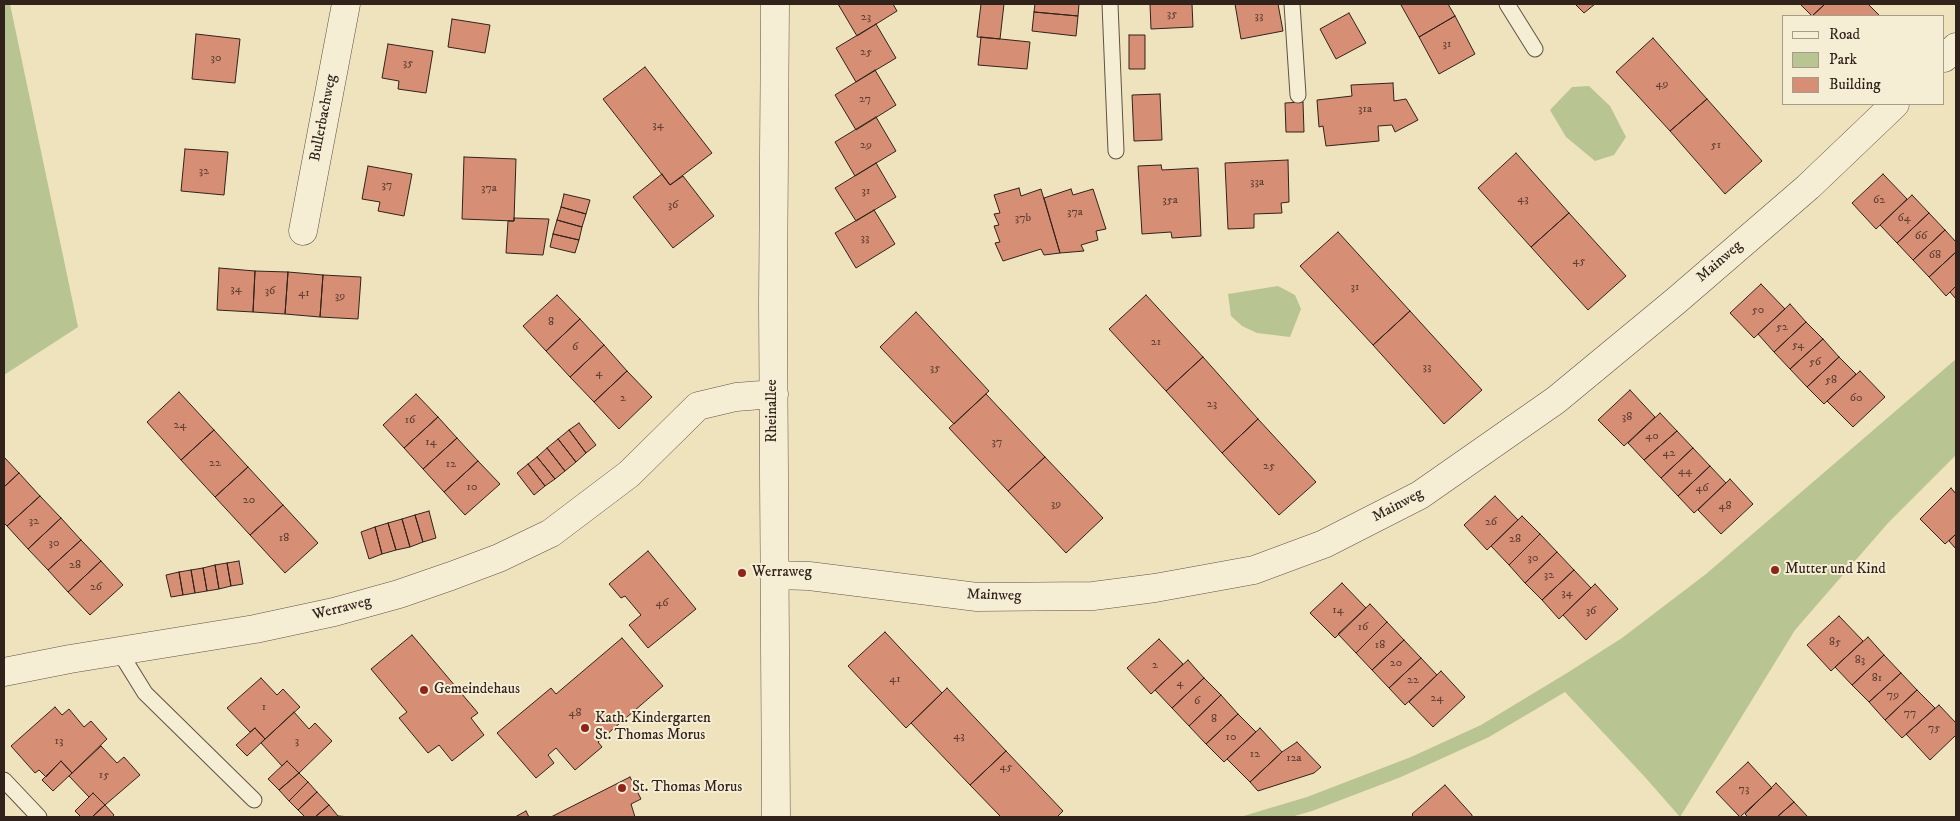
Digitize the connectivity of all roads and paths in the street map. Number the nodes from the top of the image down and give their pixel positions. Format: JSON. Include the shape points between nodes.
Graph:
{"nodes":[{"id":1,"x":346,"y":4,"type":"edge"},
{"id":2,"x":774,"y":4,"type":"edge"},
{"id":3,"x":1110,"y":4,"type":"edge"},
{"id":4,"x":1292,"y":4,"type":"edge"},
{"id":5,"x":1507,"y":4,"type":"edge"},
{"id":6,"x":1956,"y":48,"type":"edge"},
{"id":7,"x":1535,"y":49,"type":"dead end"},
{"id":8,"x":1945,"y":57,"type":"edge"},
{"id":9,"x":1298,"y":95,"type":"dead end"},
{"id":10,"x":1895,"y":105,"type":"edge"},
{"id":11,"x":1116,"y":151,"type":"dead end"},
{"id":12,"x":303,"y":232,"type":"dead end"},
{"id":13,"x":774,"y":394,"type":"junction"},
{"id":14,"x":774,"y":574,"type":"junction"},
{"id":15,"x":120,"y":651,"type":"junction"},
{"id":16,"x":4,"y":672,"type":"edge"},
{"id":17,"x":4,"y":780,"type":"edge"},
{"id":18,"x":254,"y":800,"type":"dead end"},
{"id":19,"x":39,"y":817,"type":"edge"},
{"id":20,"x":776,"y":817,"type":"edge"}],
"edges":[{"from":1,"to":12,"type":"street","name":"Bullerbachweg"},
{"from":2,"to":13,"type":"street","name":"Rheinallee"},
{"from":3,"to":11,"type":"lane"},
{"from":4,"to":9,"type":"lane"},
{"from":5,"to":7,"type":"lane"},
{"from":6,"to":8,"type":"street"},
{"from":10,"to":14,"type":"street","name":"Mainweg","via":[[1808,187],[1556,400],[1420,495],[1324,544],[1254,570],[1093,596],[977,597]]},
{"from":13,"to":14,"type":"street","name":"Rheinallee"},
{"from":13,"to":15,"type":"street","name":"Werraweg","via":[[736,397],[698,406],[629,474],[586,508],[551,533],[499,558],[399,594],[334,612],[255,629]]},
{"from":14,"to":20,"type":"street","name":"Rheinallee"},
{"from":15,"to":16,"type":"street","name":"Werraweg"},
{"from":15,"to":18,"type":"lane","via":[[145,692]]},
{"from":17,"to":19,"type":"lane"}]}
